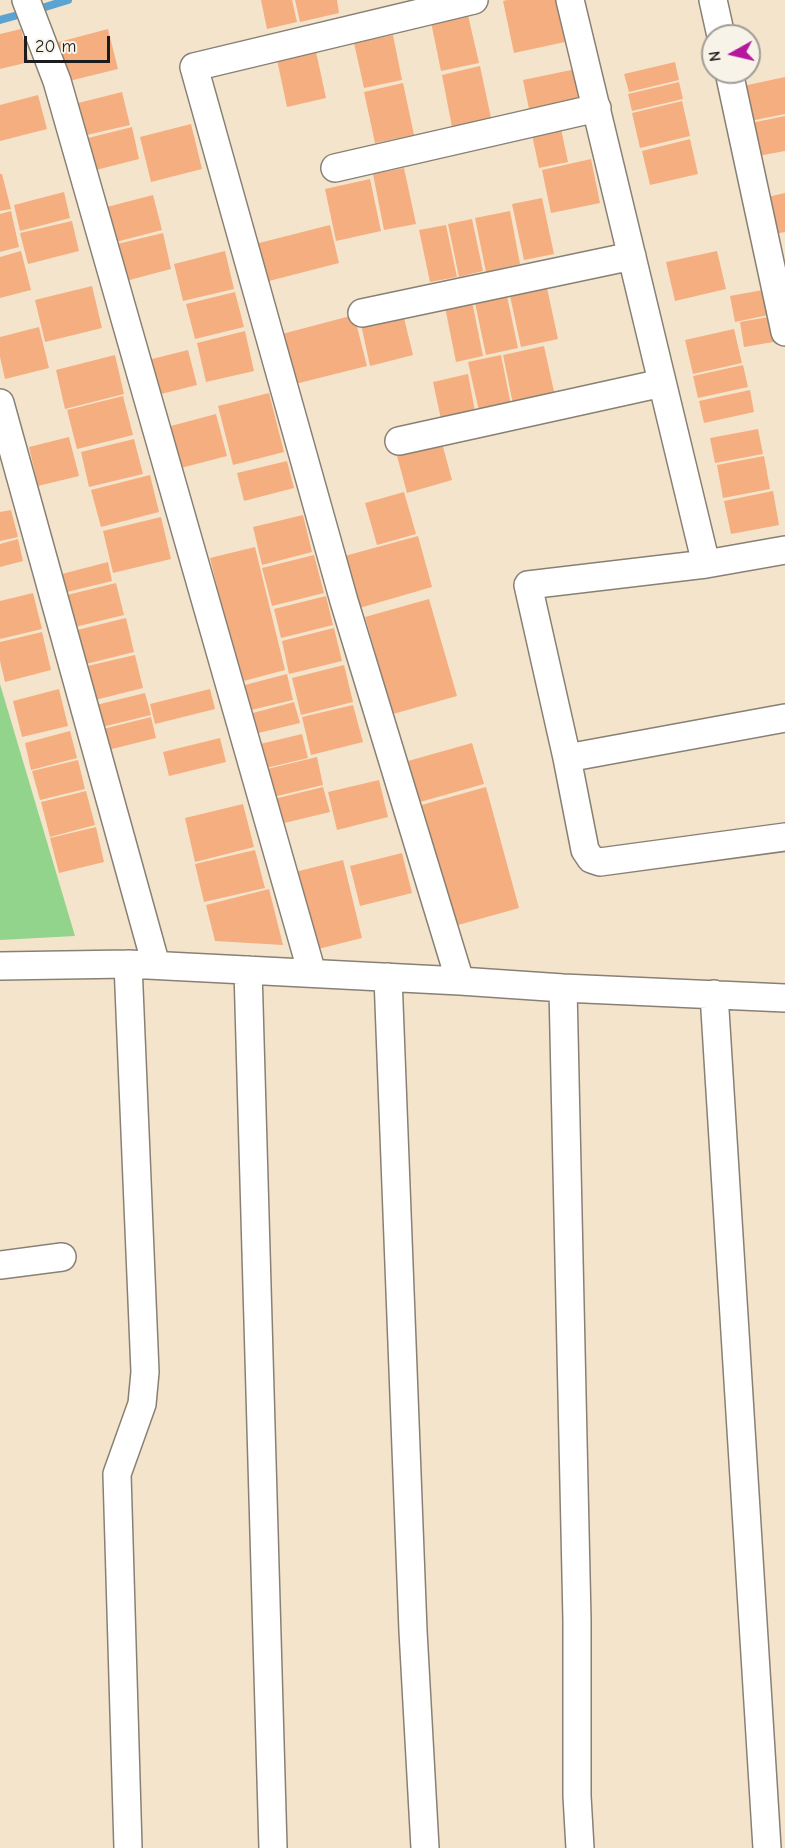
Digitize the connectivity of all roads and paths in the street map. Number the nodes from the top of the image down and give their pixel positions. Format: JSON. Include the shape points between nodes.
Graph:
{"nodes":[{"id":1,"x":26,"y":0,"type":"edge"},
{"id":2,"x":474,"y":0,"type":"edge"},
{"id":3,"x":570,"y":0,"type":"edge"},
{"id":4,"x":713,"y":0,"type":"edge"},
{"id":5,"x":718,"y":24,"type":"edge"},
{"id":6,"x":732,"y":84,"type":"edge"},
{"id":7,"x":597,"y":108,"type":"junction"},
{"id":8,"x":335,"y":168,"type":"dead end"},
{"id":9,"x":632,"y":256,"type":"junction"},
{"id":10,"x":362,"y":313,"type":"dead end"},
{"id":11,"x":785,"y":332,"type":"edge"},
{"id":12,"x":662,"y":383,"type":"junction"},
{"id":13,"x":0,"y":403,"type":"edge"},
{"id":14,"x":399,"y":441,"type":"dead end"},
{"id":15,"x":785,"y":550,"type":"edge"},
{"id":16,"x":706,"y":564,"type":"junction"},
{"id":17,"x":785,"y":718,"type":"edge"},
{"id":18,"x":567,"y":758,"type":"junction"},
{"id":19,"x":785,"y":837,"type":"edge"},
{"id":20,"x":128,"y":964,"type":"junction"},
{"id":21,"x":156,"y":965,"type":"junction"},
{"id":22,"x":0,"y":966,"type":"edge"},
{"id":23,"x":248,"y":970,"type":"junction"},
{"id":24,"x":312,"y":973,"type":"junction"},
{"id":25,"x":388,"y":977,"type":"junction"},
{"id":26,"x":460,"y":981,"type":"junction"},
{"id":27,"x":562,"y":988,"type":"junction"},
{"id":28,"x":714,"y":994,"type":"junction"},
{"id":29,"x":785,"y":998,"type":"edge"},
{"id":30,"x":62,"y":1257,"type":"dead end"},
{"id":31,"x":0,"y":1265,"type":"edge"},
{"id":32,"x":128,"y":1848,"type":"edge"},
{"id":33,"x":273,"y":1848,"type":"edge"},
{"id":34,"x":425,"y":1848,"type":"edge"},
{"id":35,"x":580,"y":1848,"type":"edge"},
{"id":36,"x":767,"y":1848,"type":"edge"}],
"edges":[{"from":1,"to":24,"type":"street","via":[[57,81]]},
{"from":2,"to":26,"type":"street","via":[[194,67],[341,591]]},
{"from":3,"to":7,"type":"street"},
{"from":4,"to":5,"type":"street"},
{"from":6,"to":11,"type":"street"},
{"from":7,"to":8,"type":"street"},
{"from":7,"to":9,"type":"street"},
{"from":9,"to":10,"type":"street"},
{"from":9,"to":12,"type":"street"},
{"from":12,"to":14,"type":"street"},
{"from":12,"to":16,"type":"street"},
{"from":13,"to":21,"type":"street"},
{"from":15,"to":16,"type":"street"},
{"from":16,"to":18,"type":"street","via":[[528,585]]},
{"from":17,"to":18,"type":"street"},
{"from":18,"to":19,"type":"street","via":[[585,850],[591,860],[600,862]]},
{"from":20,"to":21,"type":"street"},
{"from":20,"to":22,"type":"street"},
{"from":20,"to":32,"type":"street","via":[[145,1372],[142,1404],[117,1474]]},
{"from":21,"to":23,"type":"street"},
{"from":23,"to":24,"type":"street"},
{"from":23,"to":33,"type":"street"},
{"from":24,"to":25,"type":"street"},
{"from":25,"to":26,"type":"street"},
{"from":25,"to":34,"type":"street"},
{"from":26,"to":27,"type":"street"},
{"from":27,"to":28,"type":"street"},
{"from":27,"to":35,"type":"street"},
{"from":28,"to":29,"type":"street"},
{"from":28,"to":36,"type":"street"},
{"from":30,"to":31,"type":"street"}]}
